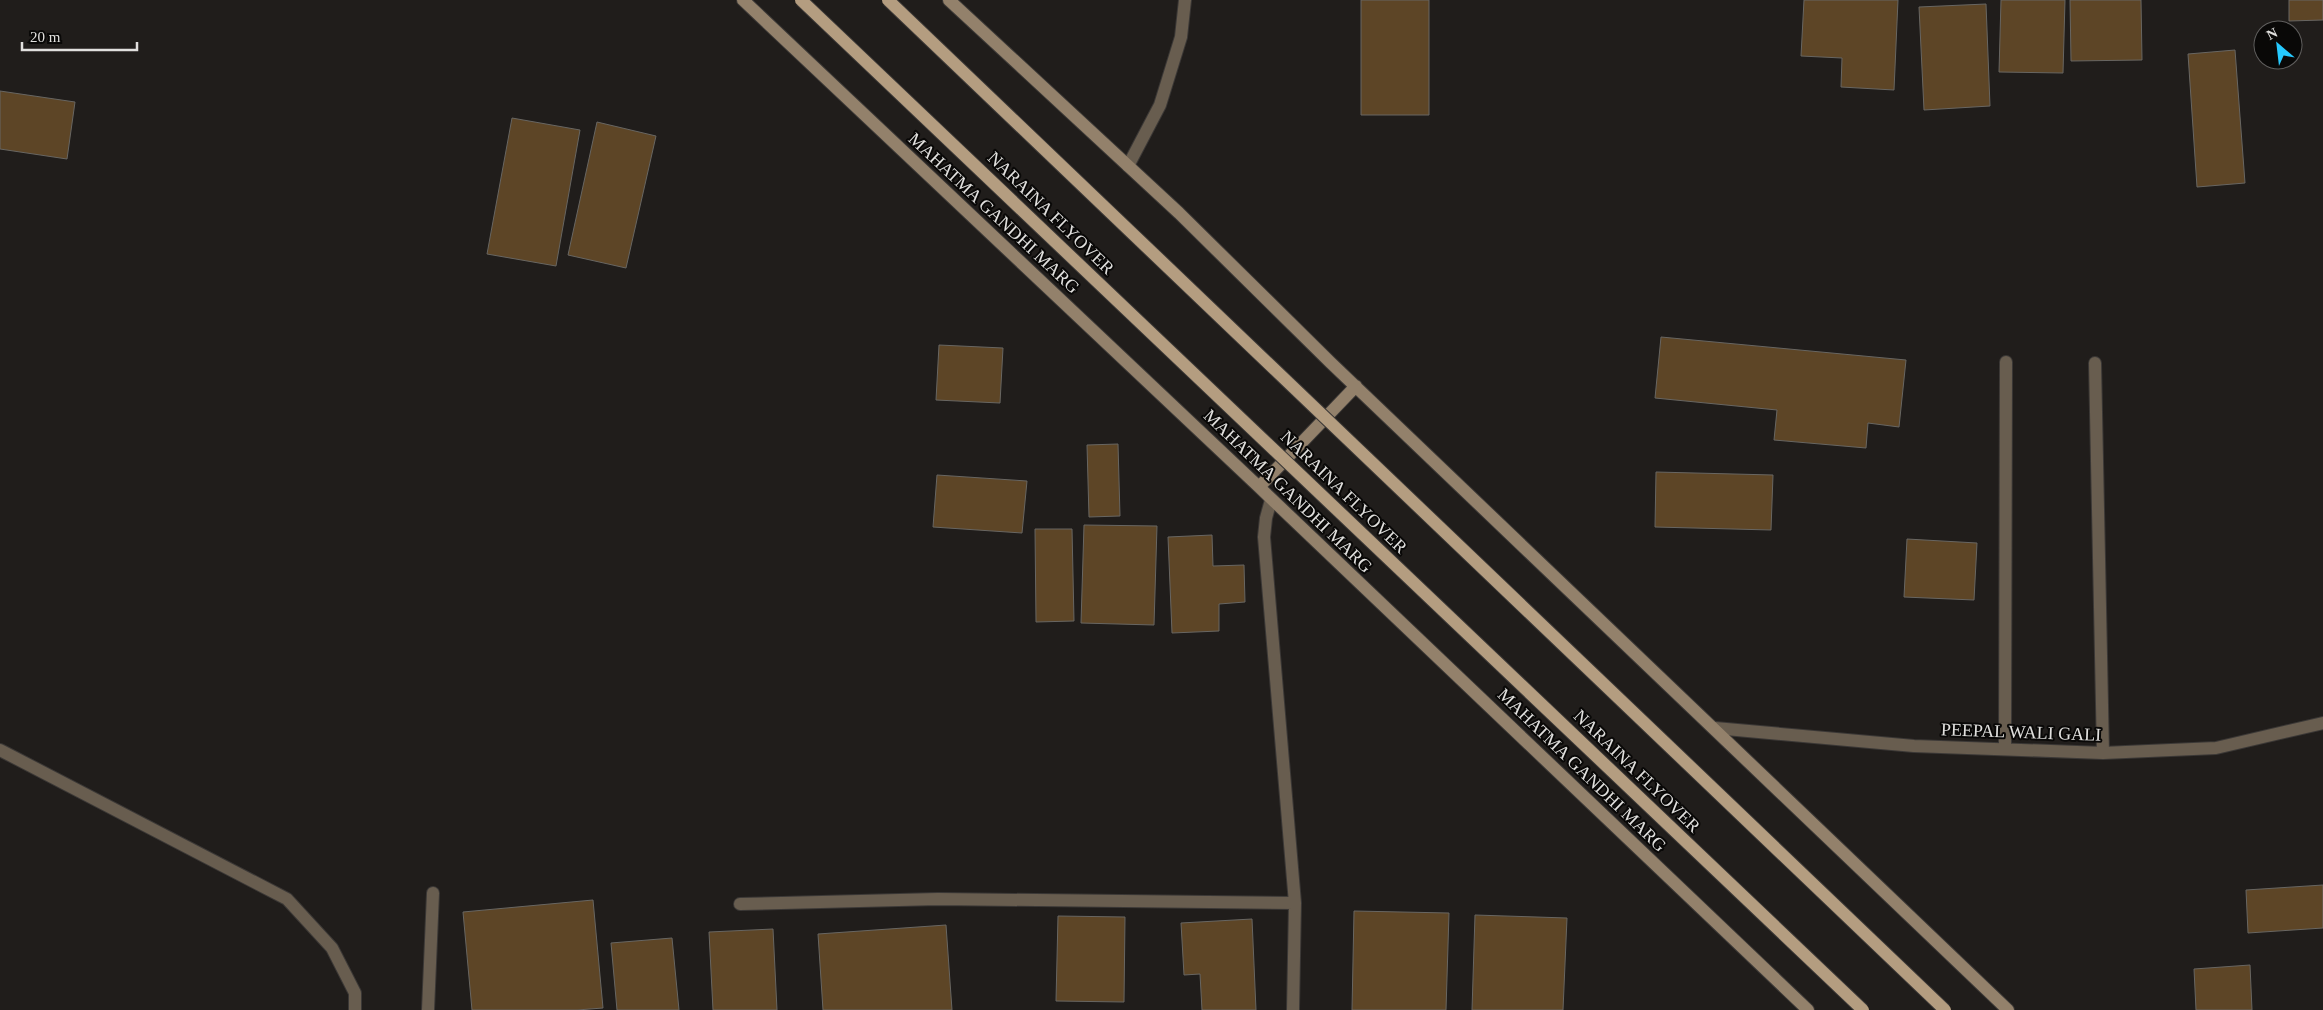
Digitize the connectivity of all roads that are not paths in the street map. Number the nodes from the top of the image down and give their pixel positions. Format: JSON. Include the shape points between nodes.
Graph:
{"nodes":[{"id":1,"x":743,"y":0,"type":"edge"},
{"id":2,"x":801,"y":0,"type":"edge"},
{"id":3,"x":888,"y":0,"type":"edge"},
{"id":4,"x":949,"y":0,"type":"edge"},
{"id":5,"x":1185,"y":0,"type":"edge"},
{"id":6,"x":1128,"y":166,"type":"junction"},
{"id":7,"x":2006,"y":362,"type":"dead end"},
{"id":8,"x":2095,"y":363,"type":"dead end"},
{"id":9,"x":1356,"y":386,"type":"junction"},
{"id":10,"x":1260,"y":487,"type":"junction"},
{"id":11,"x":1271,"y":500,"type":"junction"},
{"id":12,"x":2323,"y":723,"type":"edge"},
{"id":13,"x":1715,"y":728,"type":"junction"},
{"id":14,"x":2005,"y":749,"type":"junction"},
{"id":15,"x":0,"y":750,"type":"edge"},
{"id":16,"x":2103,"y":753,"type":"junction"},
{"id":17,"x":433,"y":893,"type":"dead end"},
{"id":18,"x":1295,"y":903,"type":"junction"},
{"id":19,"x":740,"y":904,"type":"dead end"},
{"id":20,"x":355,"y":1010,"type":"edge"},
{"id":21,"x":428,"y":1010,"type":"edge"},
{"id":22,"x":1293,"y":1010,"type":"edge"},
{"id":23,"x":1808,"y":1010,"type":"edge"},
{"id":24,"x":1863,"y":1010,"type":"edge"},
{"id":25,"x":1945,"y":1010,"type":"edge"},
{"id":26,"x":2008,"y":1010,"type":"edge"}],
"edges":[{"from":1,"to":10,"type":"main road","name":"MAHATMA GANDHI MARG"},
{"from":2,"to":24,"type":"main road","name":"NARAINA FLYOVER","bridge":true},
{"from":3,"to":25,"type":"main road","bridge":true},
{"from":4,"to":6,"type":"main road"},
{"from":5,"to":6,"type":"street","via":[[1181,37],[1160,105]]},
{"from":6,"to":9,"type":"main road"},
{"from":7,"to":14,"type":"street"},
{"from":8,"to":16,"type":"street"},
{"from":9,"to":10,"type":"main road"},
{"from":9,"to":13,"type":"main road"},
{"from":10,"to":11,"type":"main road","name":"MAHATMA GANDHI MARG"},
{"from":11,"to":18,"type":"street","via":[[1264,537]]},
{"from":11,"to":23,"type":"main road","name":"MAHATMA GANDHI MARG"},
{"from":12,"to":16,"type":"street","name":"PEEPAL WALI GALI","via":[[2216,748]]},
{"from":13,"to":14,"type":"street","name":"PEEPAL WALI GALI","via":[[1914,746]]},
{"from":13,"to":26,"type":"main road"},
{"from":14,"to":16,"type":"street","name":"PEEPAL WALI GALI"},
{"from":15,"to":20,"type":"street","via":[[287,899],[332,948],[355,993]]},
{"from":17,"to":21,"type":"street"},
{"from":18,"to":19,"type":"street","via":[[938,899]]},
{"from":18,"to":22,"type":"street"}]}
